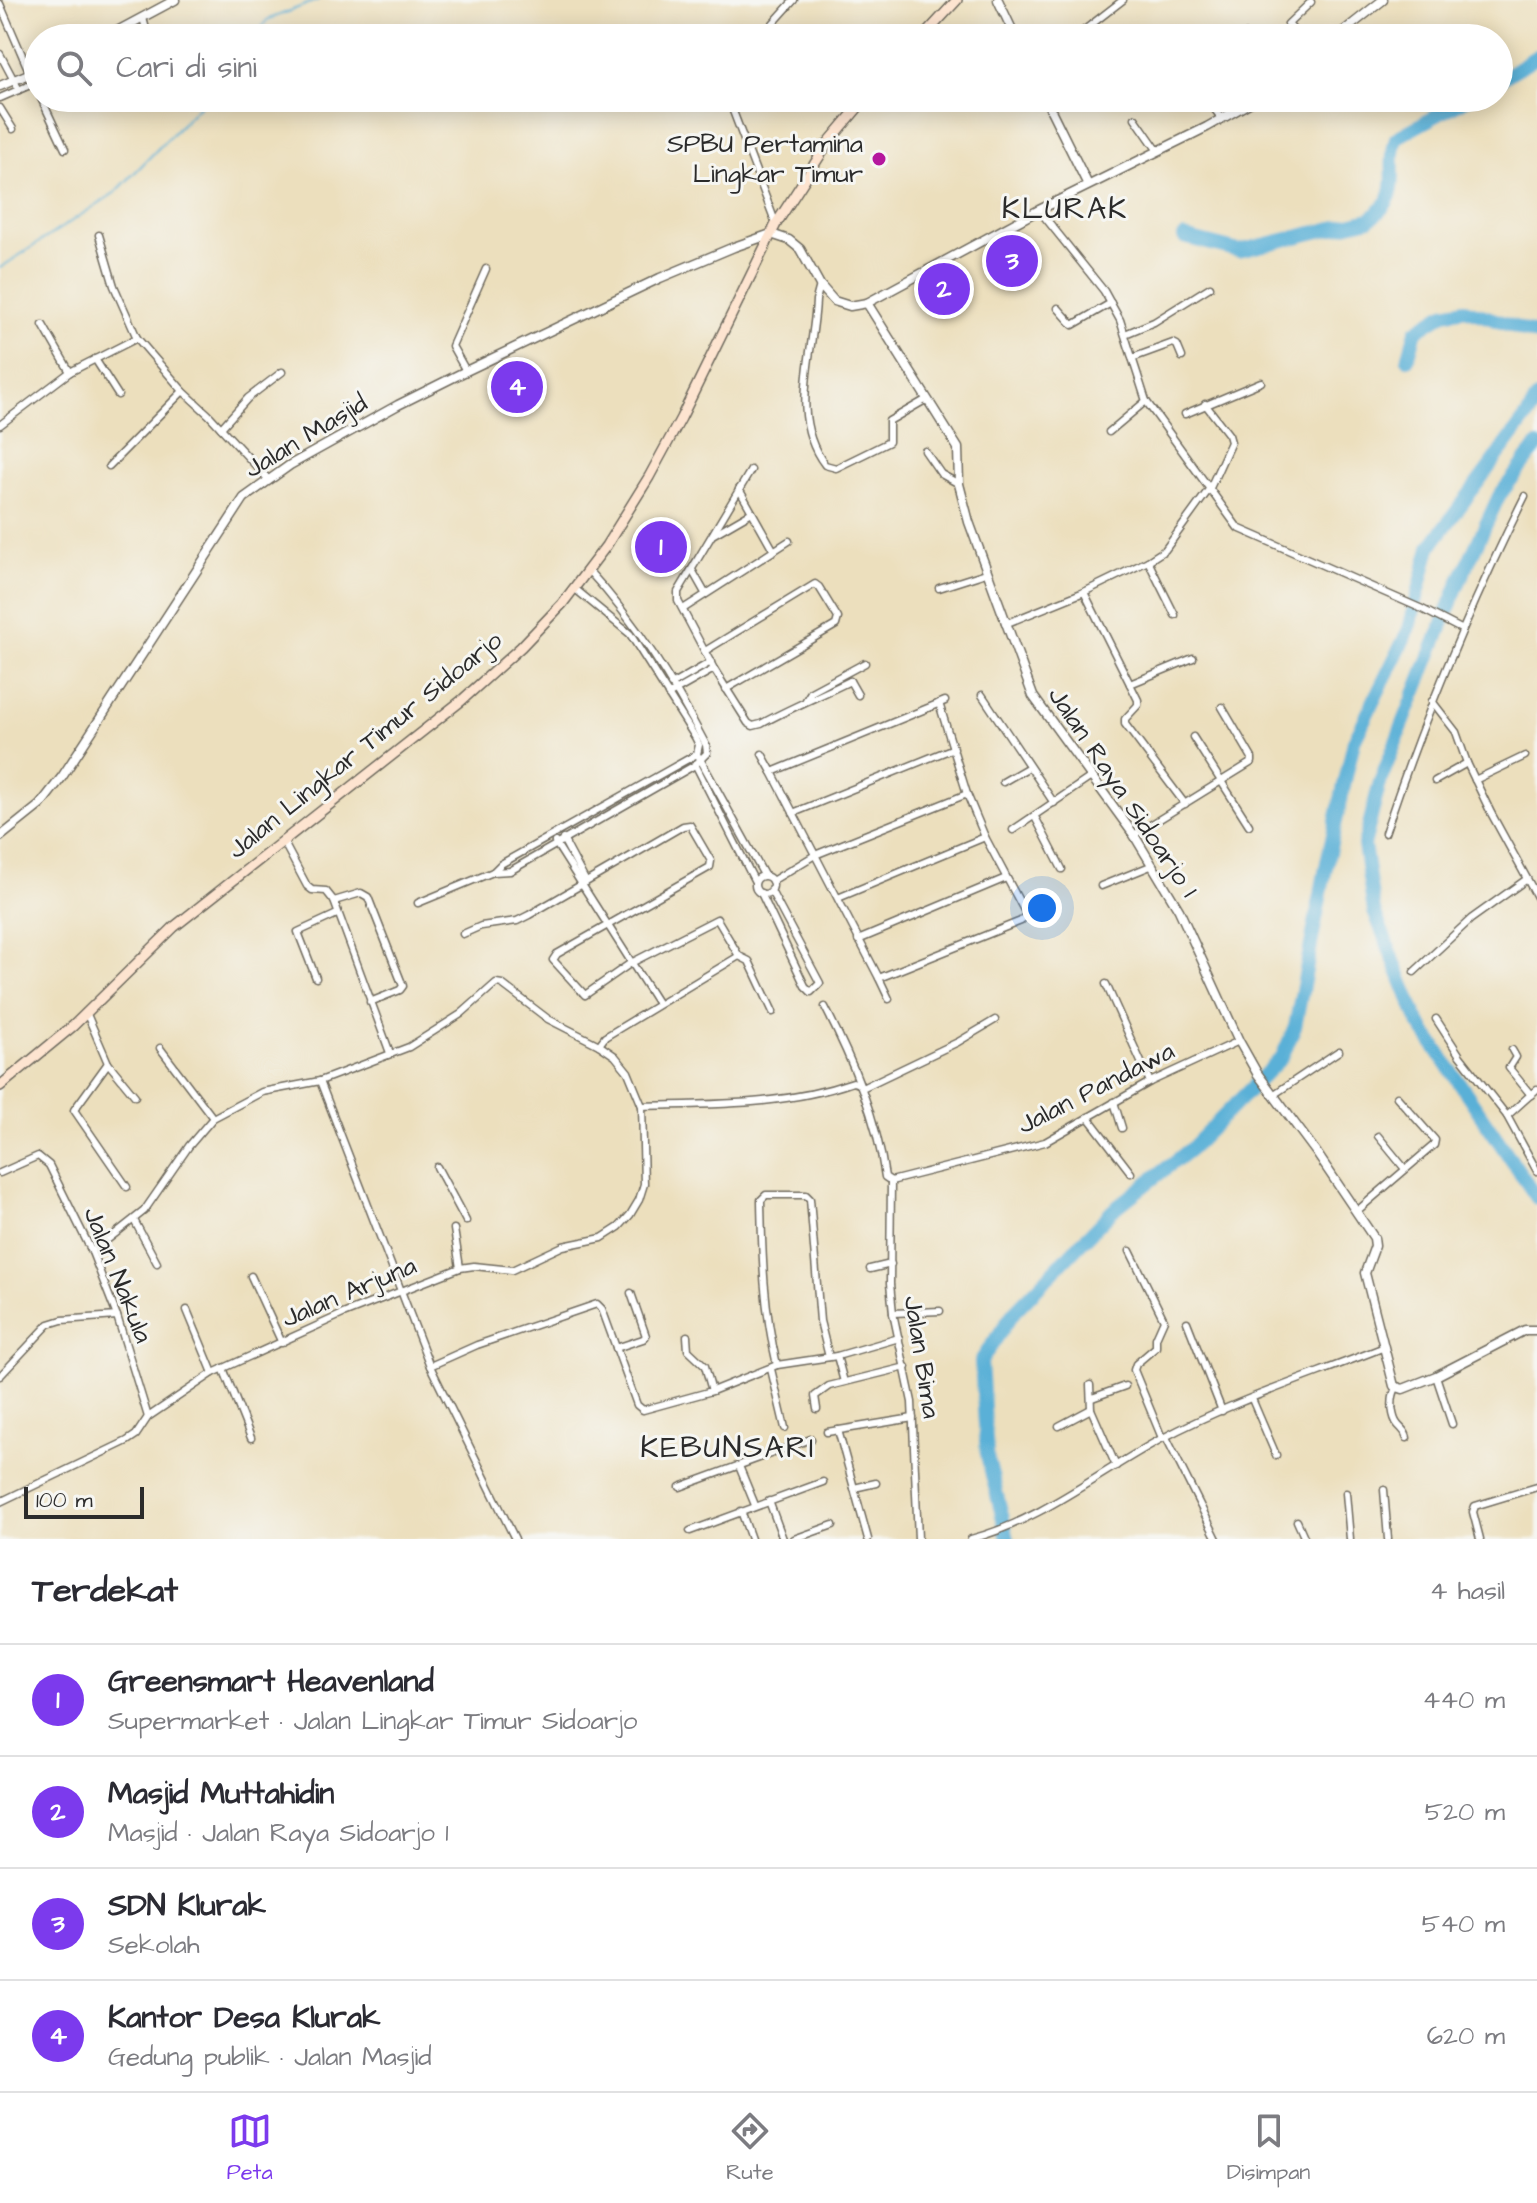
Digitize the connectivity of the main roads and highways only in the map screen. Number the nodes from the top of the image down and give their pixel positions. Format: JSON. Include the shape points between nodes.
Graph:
{"nodes":[{"id":1,"x":957,"y":0,"type":"edge"},
{"id":2,"x":935,"y":24,"type":"edge"},
{"id":3,"x":854,"y":112,"type":"edge"},
{"id":4,"x":0,"y":1086,"type":"edge"}],
"edges":[{"from":1,"to":2,"type":"main road"},
{"from":3,"to":4,"type":"main road","name":"Jalan Lingkar Timur Sidoarjo","via":[[776,224],[675,430],[574,588],[521,647],[461,701],[174,927],[58,1040]]}]}
